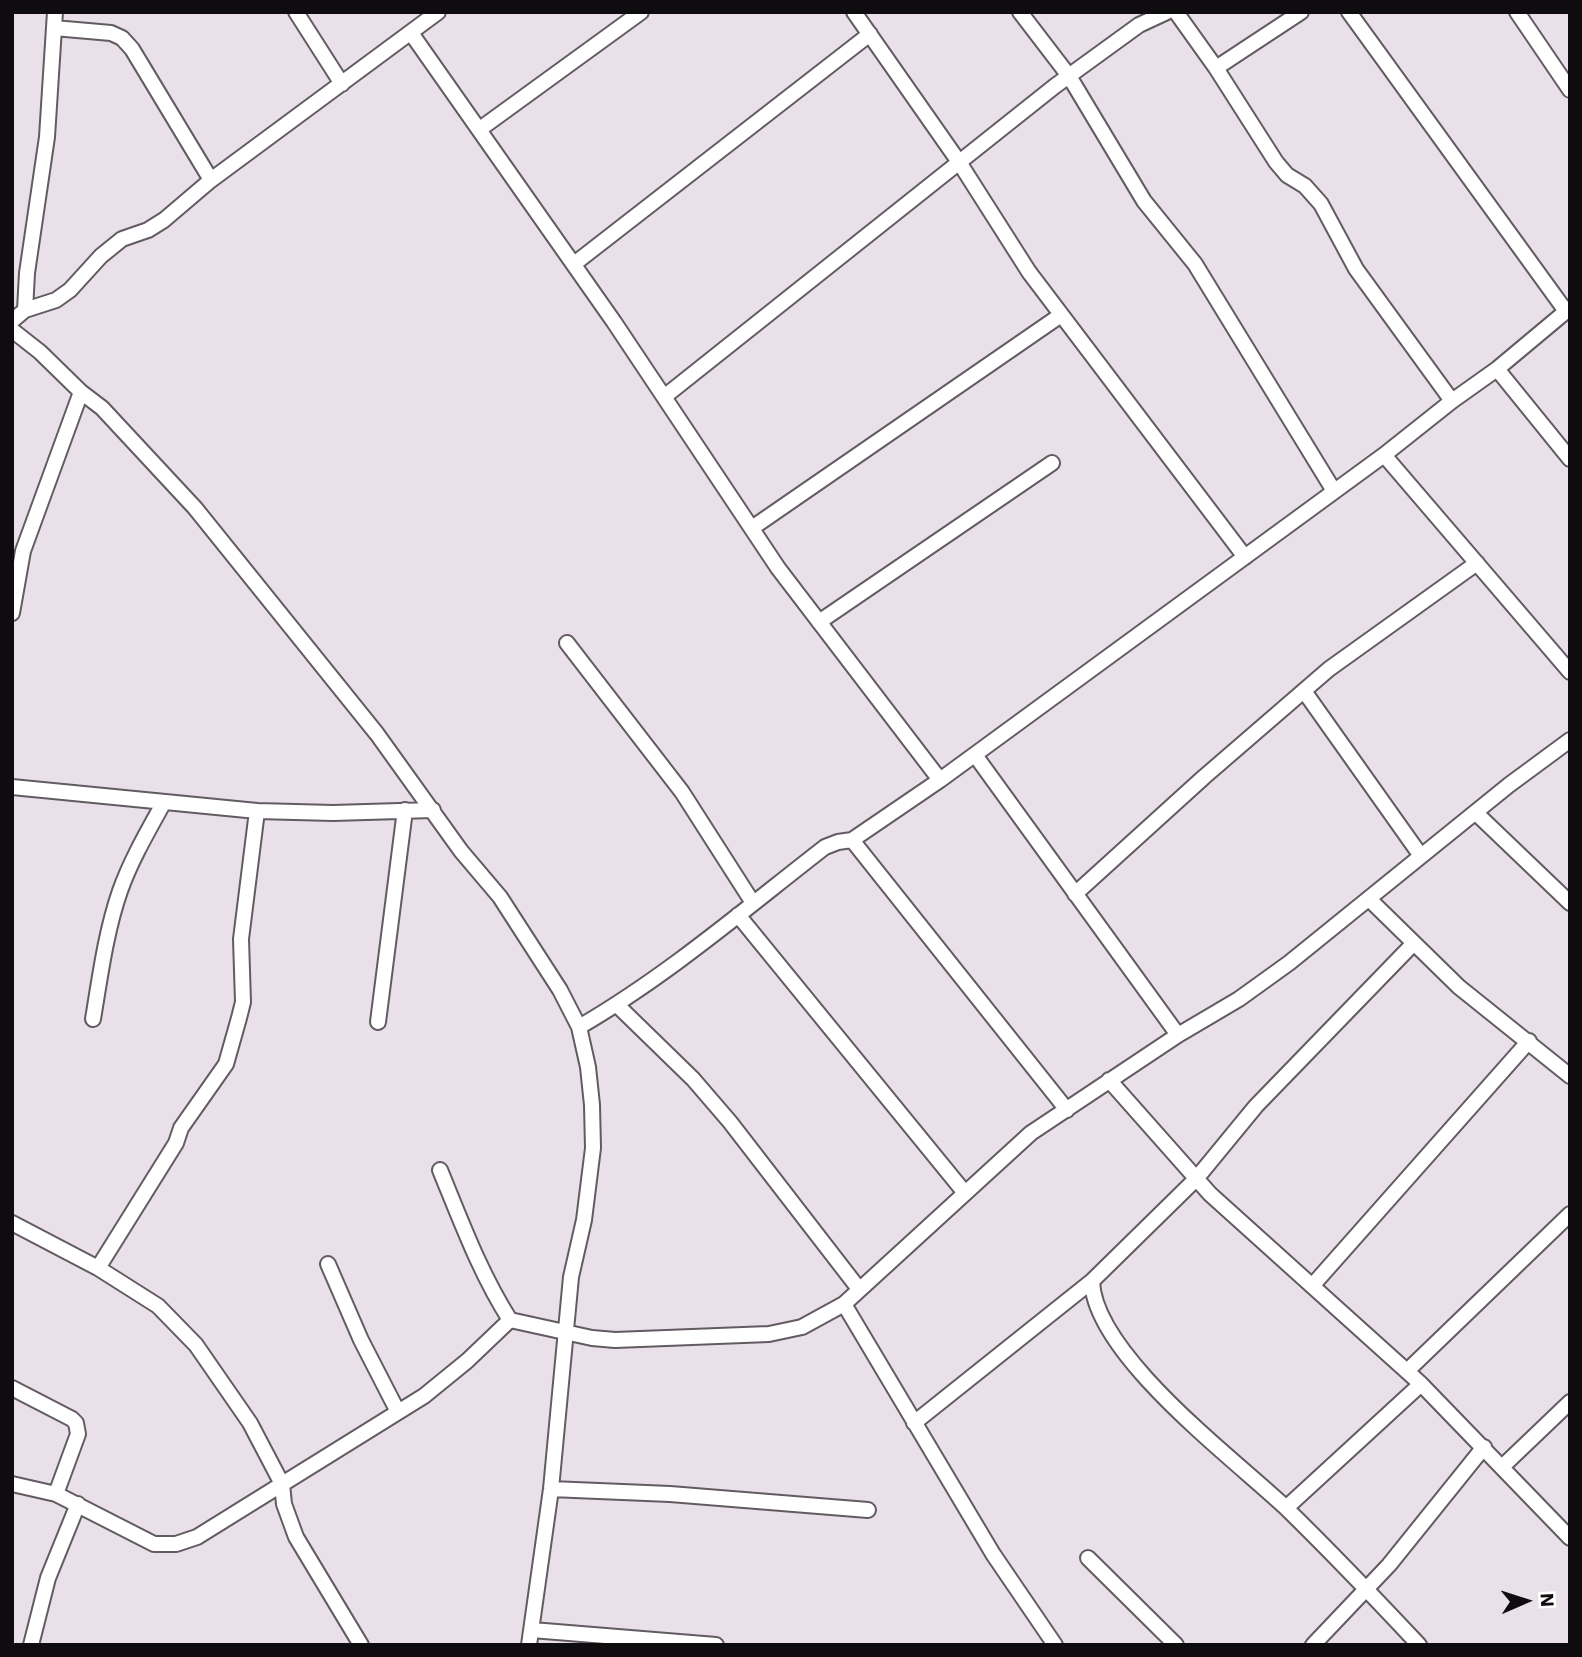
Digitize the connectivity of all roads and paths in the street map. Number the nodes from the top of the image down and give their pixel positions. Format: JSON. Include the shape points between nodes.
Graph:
{"nodes":[{"id":1,"x":55,"y":12,"type":"edge"},
{"id":2,"x":296,"y":12,"type":"edge"},
{"id":3,"x":438,"y":12,"type":"edge"},
{"id":4,"x":641,"y":12,"type":"edge"},
{"id":5,"x":854,"y":12,"type":"edge"},
{"id":6,"x":1020,"y":12,"type":"edge"},
{"id":7,"x":1167,"y":12,"type":"edge"},
{"id":8,"x":1176,"y":12,"type":"edge"},
{"id":9,"x":1301,"y":12,"type":"edge"},
{"id":10,"x":1349,"y":12,"type":"edge"},
{"id":11,"x":1517,"y":12,"type":"edge"},
{"id":12,"x":54,"y":28,"type":"junction"},
{"id":13,"x":411,"y":33,"type":"junction"},
{"id":14,"x":870,"y":34,"type":"junction"},
{"id":15,"x":1216,"y":68,"type":"junction"},
{"id":16,"x":1069,"y":76,"type":"junction"},
{"id":17,"x":342,"y":84,"type":"junction"},
{"id":18,"x":1570,"y":90,"type":"edge"},
{"id":19,"x":480,"y":129,"type":"junction"},
{"id":20,"x":959,"y":162,"type":"junction"},
{"id":21,"x":211,"y":180,"type":"junction"},
{"id":22,"x":12,"y":263,"type":"edge"},
{"id":23,"x":574,"y":264,"type":"junction"},
{"id":24,"x":27,"y":273,"type":"junction"},
{"id":25,"x":1567,"y":309,"type":"edge"},
{"id":26,"x":25,"y":310,"type":"junction"},
{"id":27,"x":1061,"y":315,"type":"junction"},
{"id":28,"x":12,"y":321,"type":"edge"},
{"id":29,"x":12,"y":330,"type":"edge"},
{"id":30,"x":1497,"y":369,"type":"junction"},
{"id":31,"x":81,"y":392,"type":"junction"},
{"id":32,"x":664,"y":397,"type":"junction"},
{"id":33,"x":1452,"y":401,"type":"junction"},
{"id":34,"x":1384,"y":455,"type":"junction"},
{"id":35,"x":1570,"y":459,"type":"edge"},
{"id":36,"x":1052,"y":463,"type":"dead end"},
{"id":37,"x":1334,"y":491,"type":"junction"},
{"id":38,"x":752,"y":528,"type":"junction"},
{"id":39,"x":18,"y":550,"type":"edge"},
{"id":40,"x":1245,"y":557,"type":"junction"},
{"id":41,"x":1477,"y":564,"type":"junction"},
{"id":42,"x":12,"y":613,"type":"edge"},
{"id":43,"x":819,"y":622,"type":"junction"},
{"id":44,"x":567,"y":643,"type":"dead end"},
{"id":45,"x":1570,"y":672,"type":"edge"},
{"id":46,"x":1304,"y":691,"type":"junction"},
{"id":47,"x":1567,"y":746,"type":"edge"},
{"id":48,"x":975,"y":755,"type":"junction"},
{"id":49,"x":940,"y":780,"type":"junction"},
{"id":50,"x":12,"y":787,"type":"edge"},
{"id":51,"x":164,"y":803,"type":"junction"},
{"id":52,"x":405,"y":810,"type":"junction"},
{"id":53,"x":433,"y":810,"type":"junction"},
{"id":54,"x":257,"y":811,"type":"junction"},
{"id":55,"x":1476,"y":813,"type":"junction"},
{"id":56,"x":852,"y":840,"type":"junction"},
{"id":57,"x":1421,"y":856,"type":"junction"},
{"id":58,"x":1075,"y":894,"type":"junction"},
{"id":59,"x":1369,"y":899,"type":"junction"},
{"id":60,"x":753,"y":903,"type":"junction"},
{"id":61,"x":1570,"y":903,"type":"edge"},
{"id":62,"x":738,"y":915,"type":"junction"},
{"id":63,"x":1414,"y":943,"type":"junction"},
{"id":64,"x":617,"y":1005,"type":"junction"},
{"id":65,"x":93,"y":1019,"type":"dead end"},
{"id":66,"x":378,"y":1022,"type":"dead end"},
{"id":67,"x":579,"y":1027,"type":"junction"},
{"id":68,"x":1178,"y":1035,"type":"junction"},
{"id":69,"x":1529,"y":1041,"type":"junction"},
{"id":70,"x":1570,"y":1076,"type":"edge"},
{"id":71,"x":1109,"y":1080,"type":"junction"},
{"id":72,"x":1067,"y":1110,"type":"junction"},
{"id":73,"x":440,"y":1170,"type":"dead end"},
{"id":74,"x":1196,"y":1179,"type":"junction"},
{"id":75,"x":965,"y":1193,"type":"junction"},
{"id":76,"x":1570,"y":1214,"type":"edge"},
{"id":77,"x":12,"y":1223,"type":"edge"},
{"id":78,"x":328,"y":1264,"type":"dead end"},
{"id":79,"x":98,"y":1268,"type":"junction"},
{"id":80,"x":1092,"y":1281,"type":"junction"},
{"id":81,"x":1312,"y":1286,"type":"junction"},
{"id":82,"x":859,"y":1289,"type":"junction"},
{"id":83,"x":844,"y":1304,"type":"junction"},
{"id":84,"x":510,"y":1320,"type":"junction"},
{"id":85,"x":565,"y":1333,"type":"junction"},
{"id":86,"x":1407,"y":1371,"type":"junction"},
{"id":87,"x":1421,"y":1384,"type":"junction"},
{"id":88,"x":12,"y":1388,"type":"edge"},
{"id":89,"x":1570,"y":1402,"type":"edge"},
{"id":90,"x":398,"y":1412,"type":"junction"},
{"id":91,"x":914,"y":1423,"type":"junction"},
{"id":92,"x":1484,"y":1447,"type":"junction"},
{"id":93,"x":1502,"y":1467,"type":"junction"},
{"id":94,"x":12,"y":1483,"type":"edge"},
{"id":95,"x":282,"y":1484,"type":"junction"},
{"id":96,"x":551,"y":1489,"type":"junction"},
{"id":97,"x":56,"y":1494,"type":"junction"},
{"id":98,"x":78,"y":1504,"type":"junction"},
{"id":99,"x":1286,"y":1508,"type":"junction"},
{"id":100,"x":868,"y":1510,"type":"dead end"},
{"id":101,"x":1570,"y":1538,"type":"edge"},
{"id":102,"x":1088,"y":1558,"type":"dead end"},
{"id":103,"x":1367,"y":1590,"type":"junction"},
{"id":104,"x":530,"y":1637,"type":"edge"},
{"id":105,"x":31,"y":1645,"type":"edge"},
{"id":106,"x":361,"y":1645,"type":"edge"},
{"id":107,"x":716,"y":1645,"type":"edge"},
{"id":108,"x":1055,"y":1645,"type":"edge"},
{"id":109,"x":1176,"y":1645,"type":"edge"},
{"id":110,"x":1313,"y":1645,"type":"edge"},
{"id":111,"x":1419,"y":1645,"type":"edge"}],
"edges":[{"from":1,"to":12,"type":"street"},
{"from":2,"to":17,"type":"street"},
{"from":3,"to":13,"type":"street"},
{"from":4,"to":19,"type":"street"},
{"from":5,"to":14,"type":"street"},
{"from":6,"to":16,"type":"street"},
{"from":7,"to":16,"type":"street","via":[[1139,25]]},
{"from":8,"to":15,"type":"street"},
{"from":9,"to":15,"type":"street"},
{"from":10,"to":25,"type":"street"},
{"from":11,"to":18,"type":"street"},
{"from":12,"to":21,"type":"street","via":[[122,38]]},
{"from":12,"to":24,"type":"street","via":[[47,137]]},
{"from":13,"to":17,"type":"street"},
{"from":13,"to":19,"type":"street"},
{"from":14,"to":20,"type":"street"},
{"from":14,"to":23,"type":"street"},
{"from":15,"to":33,"type":"street","via":[[1276,162],[1321,204],[1356,269]]},
{"from":16,"to":20,"type":"street"},
{"from":16,"to":37,"type":"street","via":[[1144,201],[1195,264]]},
{"from":17,"to":21,"type":"street"},
{"from":19,"to":23,"type":"street"},
{"from":20,"to":27,"type":"street"},
{"from":20,"to":32,"type":"street"},
{"from":21,"to":26,"type":"street","via":[[164,220],[122,239],[56,300]]},
{"from":22,"to":24,"type":"street"},
{"from":23,"to":32,"type":"street"},
{"from":24,"to":26,"type":"street"},
{"from":25,"to":30,"type":"street"},
{"from":26,"to":28,"type":"street"},
{"from":27,"to":38,"type":"street"},
{"from":27,"to":40,"type":"street"},
{"from":29,"to":31,"type":"street"},
{"from":30,"to":33,"type":"street"},
{"from":30,"to":35,"type":"street"},
{"from":31,"to":39,"type":"street"},
{"from":31,"to":53,"type":"street","via":[[102,408],[195,508]]},
{"from":32,"to":38,"type":"street"},
{"from":33,"to":34,"type":"street"},
{"from":34,"to":37,"type":"street"},
{"from":34,"to":41,"type":"street"},
{"from":36,"to":43,"type":"street"},
{"from":37,"to":40,"type":"street"},
{"from":38,"to":43,"type":"street"},
{"from":39,"to":42,"type":"street"},
{"from":40,"to":48,"type":"street"},
{"from":41,"to":45,"type":"street"},
{"from":41,"to":46,"type":"street"},
{"from":43,"to":49,"type":"street"},
{"from":44,"to":60,"type":"street","via":[[682,792]]},
{"from":46,"to":57,"type":"street"},
{"from":46,"to":58,"type":"street"},
{"from":47,"to":55,"type":"street"},
{"from":48,"to":49,"type":"street"},
{"from":48,"to":58,"type":"street"},
{"from":49,"to":56,"type":"street"},
{"from":50,"to":51,"type":"street"},
{"from":51,"to":54,"type":"street"},
{"from":51,"to":65,"type":"street","via":[[120,892]]},
{"from":52,"to":53,"type":"street"},
{"from":52,"to":54,"type":"street"},
{"from":52,"to":66,"type":"street"},
{"from":53,"to":67,"type":"street","via":[[500,897]]},
{"from":54,"to":79,"type":"street","via":[[241,939],[243,1002],[226,1064],[181,1128]]},
{"from":55,"to":57,"type":"street"},
{"from":55,"to":61,"type":"street"},
{"from":56,"to":60,"type":"street","via":[[825,847]]},
{"from":56,"to":72,"type":"street"},
{"from":57,"to":59,"type":"street"},
{"from":58,"to":68,"type":"street"},
{"from":59,"to":63,"type":"street"},
{"from":59,"to":68,"type":"street","via":[[1259,985]]},
{"from":60,"to":62,"type":"street"},
{"from":62,"to":64,"type":"street"},
{"from":62,"to":75,"type":"street"},
{"from":63,"to":69,"type":"street","via":[[1459,987]]},
{"from":63,"to":74,"type":"street","via":[[1256,1106]]},
{"from":64,"to":67,"type":"street"},
{"from":64,"to":82,"type":"street","via":[[730,1122]]},
{"from":67,"to":85,"type":"street","via":[[589,1080],[593,1147]]},
{"from":68,"to":71,"type":"street"},
{"from":69,"to":70,"type":"street"},
{"from":69,"to":81,"type":"street"},
{"from":71,"to":72,"type":"street"},
{"from":71,"to":74,"type":"street"},
{"from":72,"to":75,"type":"street","via":[[1031,1133]]},
{"from":73,"to":84,"type":"street","via":[[475,1257]]},
{"from":74,"to":80,"type":"street"},
{"from":74,"to":81,"type":"street"},
{"from":75,"to":82,"type":"street"},
{"from":76,"to":86,"type":"street"},
{"from":77,"to":79,"type":"street"},
{"from":78,"to":90,"type":"street"},
{"from":79,"to":95,"type":"street","via":[[158,1306],[196,1345],[250,1423]]},
{"from":80,"to":91,"type":"street"},
{"from":80,"to":99,"type":"street","via":[[1092,1294],[1113,1338],[1152,1384]]},
{"from":81,"to":86,"type":"street"},
{"from":82,"to":83,"type":"street"},
{"from":83,"to":85,"type":"street","via":[[802,1327],[769,1334],[615,1340]]},
{"from":83,"to":91,"type":"street"},
{"from":84,"to":85,"type":"street"},
{"from":84,"to":90,"type":"street","via":[[467,1361]]},
{"from":85,"to":96,"type":"street"},
{"from":86,"to":87,"type":"street"},
{"from":87,"to":92,"type":"street"},
{"from":87,"to":99,"type":"street"},
{"from":88,"to":97,"type":"street","via":[[76,1423],[78,1434]]},
{"from":89,"to":93,"type":"street"},
{"from":90,"to":95,"type":"street"},
{"from":91,"to":108,"type":"street","via":[[993,1554]]},
{"from":92,"to":93,"type":"street"},
{"from":92,"to":103,"type":"street"},
{"from":93,"to":101,"type":"street"},
{"from":94,"to":97,"type":"street"},
{"from":95,"to":98,"type":"street","via":[[197,1537],[176,1544],[154,1544]]},
{"from":95,"to":106,"type":"street","via":[[296,1537]]},
{"from":96,"to":100,"type":"street"},
{"from":96,"to":104,"type":"street"},
{"from":97,"to":98,"type":"street"},
{"from":98,"to":105,"type":"street","via":[[48,1578]]},
{"from":99,"to":103,"type":"street"},
{"from":102,"to":109,"type":"street"},
{"from":103,"to":110,"type":"street"},
{"from":103,"to":111,"type":"street"},
{"from":104,"to":107,"type":"street"}]}
